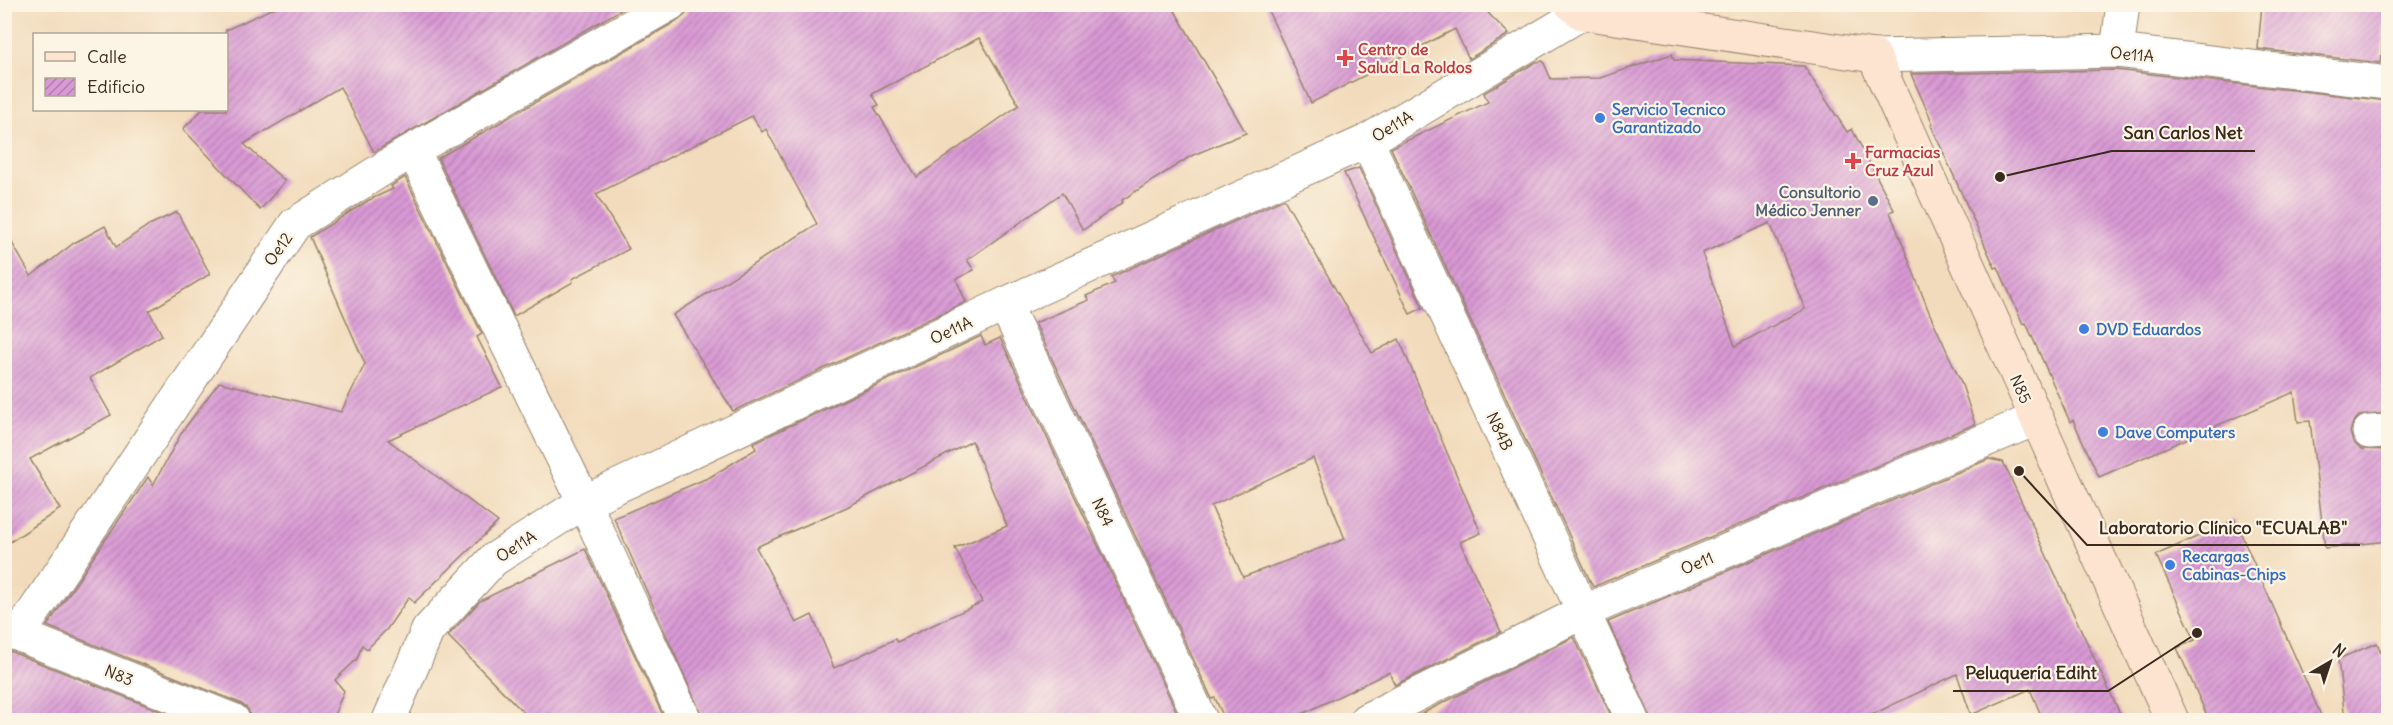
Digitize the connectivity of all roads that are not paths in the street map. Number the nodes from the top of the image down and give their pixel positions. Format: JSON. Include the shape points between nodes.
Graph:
{"nodes":[{"id":1,"x":670,"y":4,"type":"edge"},
{"id":2,"x":2123,"y":4,"type":"edge"},
{"id":3,"x":1583,"y":7,"type":"edge"},
{"id":4,"x":2117,"y":51,"type":"junction"},
{"id":5,"x":1874,"y":56,"type":"junction"},
{"id":6,"x":2388,"y":82,"type":"edge"},
{"id":7,"x":1367,"y":141,"type":"junction"},
{"id":8,"x":413,"y":150,"type":"junction"},
{"id":9,"x":1005,"y":304,"type":"junction"},
{"id":10,"x":2035,"y":419,"type":"junction"},
{"id":11,"x":584,"y":502,"type":"junction"},
{"id":12,"x":1583,"y":612,"type":"junction"},
{"id":13,"x":12,"y":632,"type":"edge"},
{"id":14,"x":233,"y":720,"type":"edge"},
{"id":15,"x":389,"y":720,"type":"edge"},
{"id":16,"x":685,"y":720,"type":"edge"},
{"id":17,"x":1200,"y":720,"type":"edge"},
{"id":18,"x":1366,"y":720,"type":"edge"},
{"id":19,"x":1633,"y":720,"type":"edge"},
{"id":20,"x":2172,"y":720,"type":"edge"}],
"edges":[{"from":1,"to":8,"type":"street","name":"Oe12"},
{"from":2,"to":4,"type":"street"},
{"from":3,"to":5,"type":"main road"},
{"from":3,"to":7,"type":"street","name":"Oe11A"},
{"from":4,"to":5,"type":"street","name":"Oe11A"},
{"from":4,"to":6,"type":"street","name":"Oe11A"},
{"from":5,"to":10,"type":"main road","name":"N85"},
{"from":7,"to":9,"type":"street","name":"Oe11A"},
{"from":7,"to":12,"type":"street","name":"N84B"},
{"from":8,"to":11,"type":"street"},
{"from":8,"to":13,"type":"street","name":"Oe12","via":[[295,224]]},
{"from":9,"to":11,"type":"street","name":"Oe11A"},
{"from":9,"to":17,"type":"street","name":"N84"},
{"from":10,"to":12,"type":"street","name":"Oe11"},
{"from":10,"to":20,"type":"main road","name":"N85"},
{"from":11,"to":15,"type":"street","name":"Oe11A","via":[[493,560],[428,630]]},
{"from":11,"to":16,"type":"street"},
{"from":12,"to":18,"type":"street","name":"Oe11"},
{"from":12,"to":19,"type":"street","name":"N84B"},
{"from":13,"to":14,"type":"street","name":"N83"}]}
